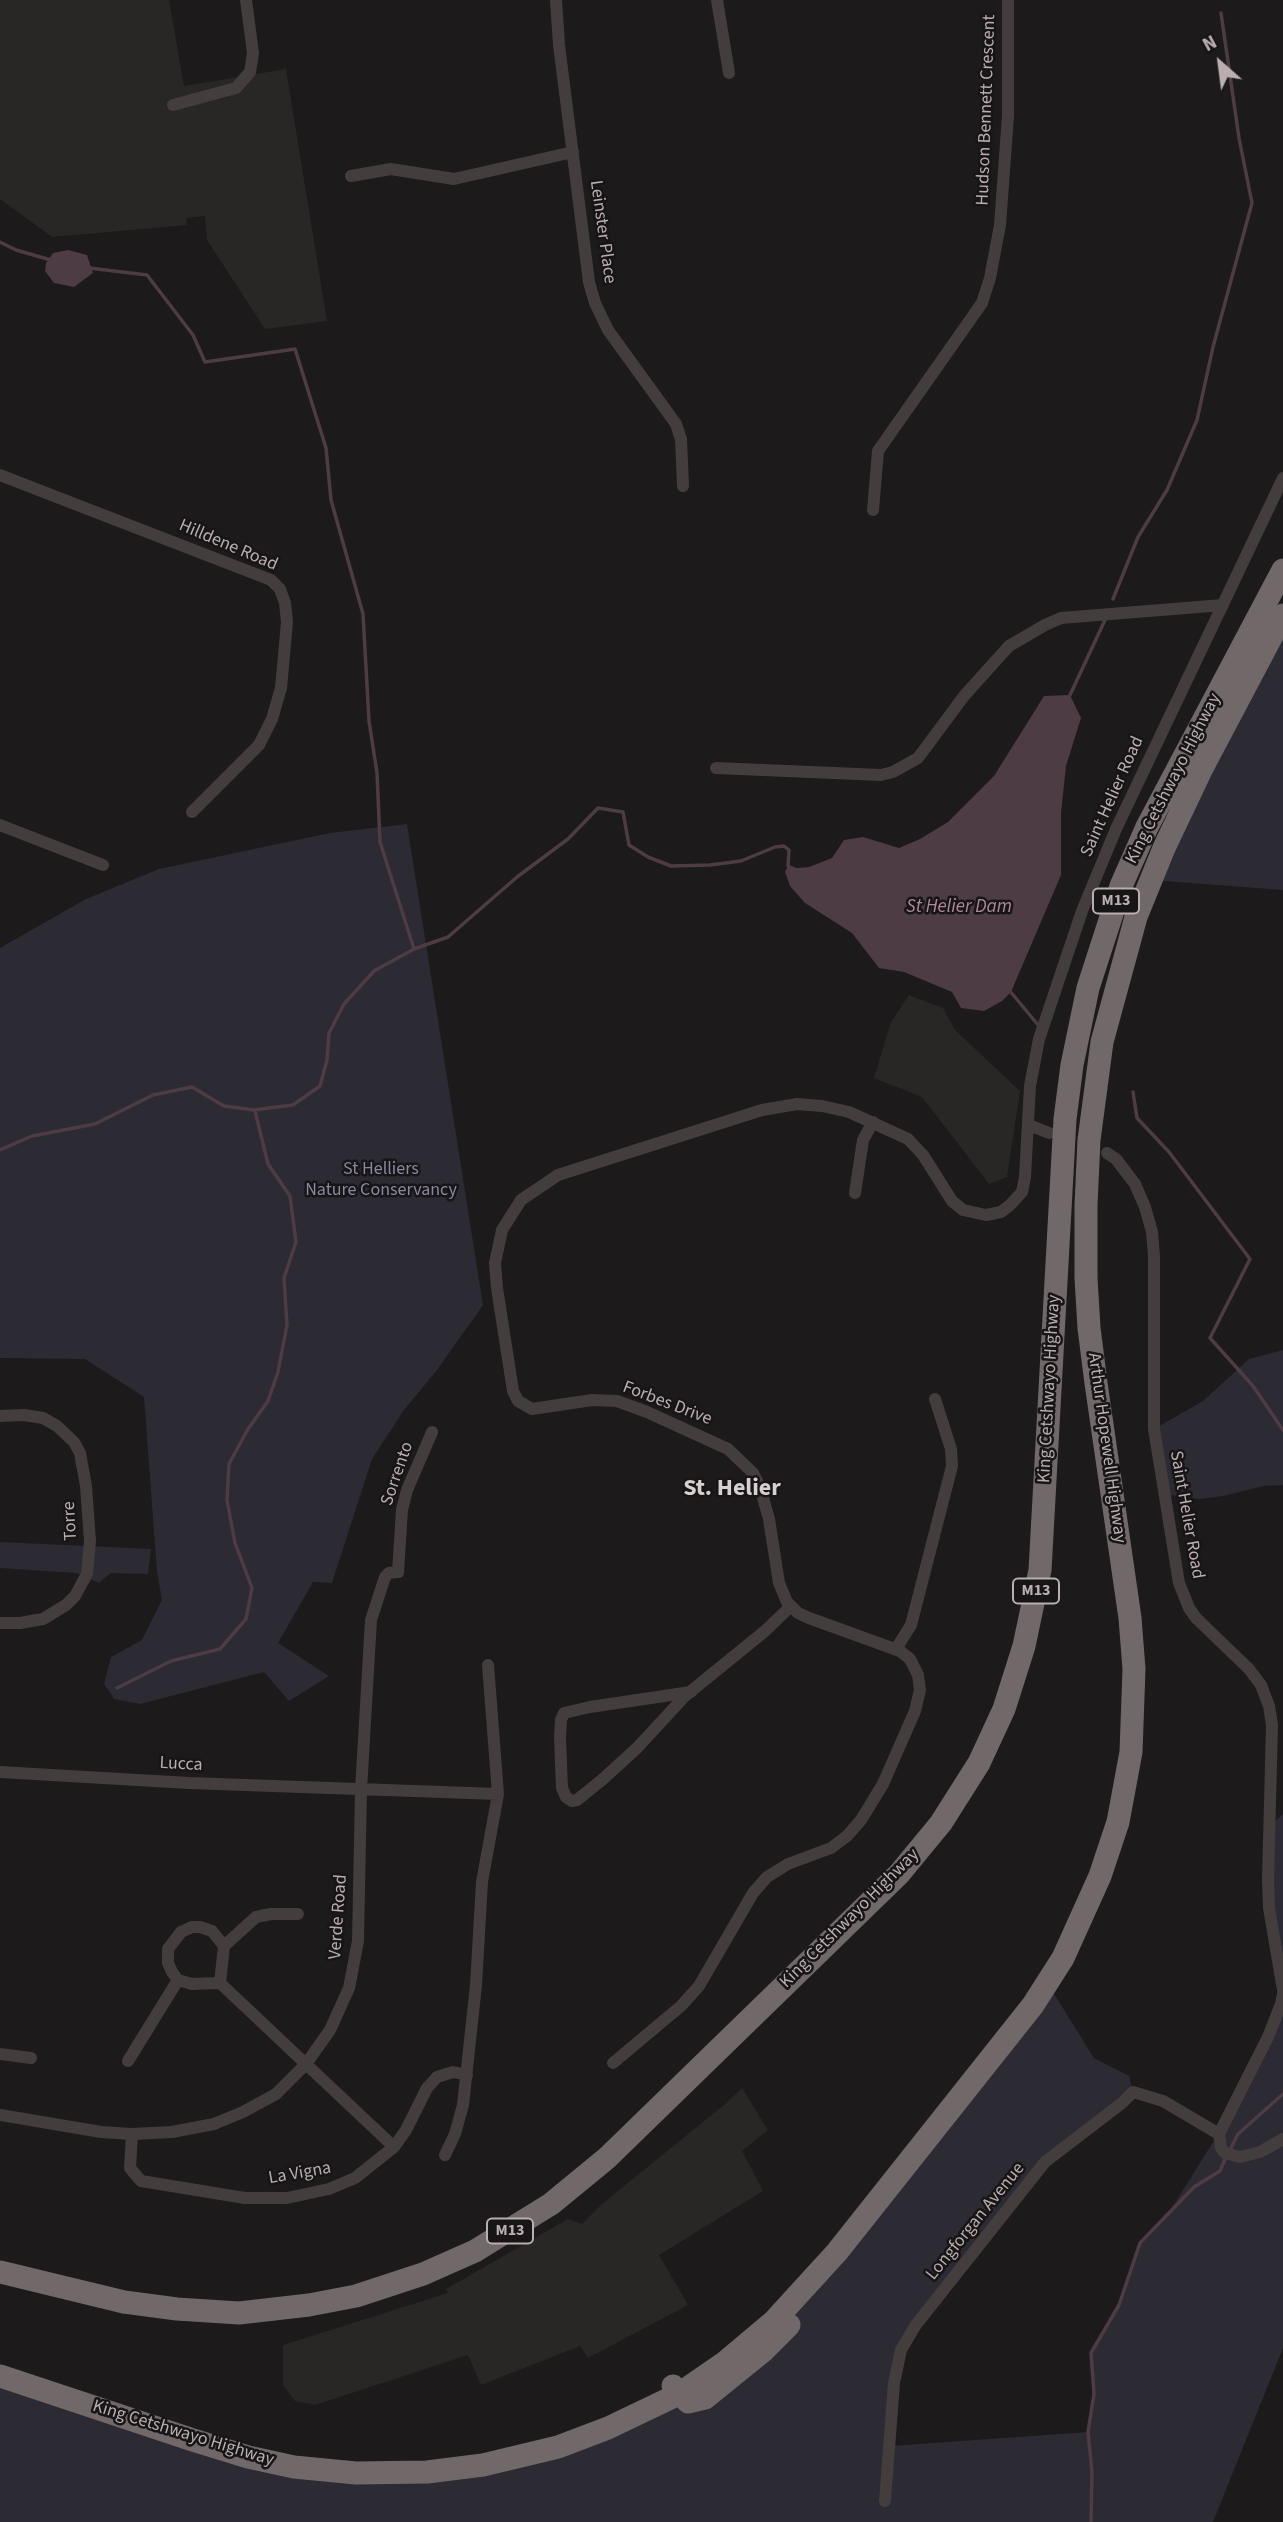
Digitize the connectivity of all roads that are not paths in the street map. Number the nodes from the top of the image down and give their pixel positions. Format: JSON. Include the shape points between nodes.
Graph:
{"nodes":[{"id":1,"x":246,"y":0,"type":"edge"},
{"id":2,"x":556,"y":0,"type":"edge"},
{"id":3,"x":717,"y":0,"type":"edge"},
{"id":4,"x":1008,"y":0,"type":"edge"},
{"id":5,"x":729,"y":73,"type":"dead end"},
{"id":6,"x":173,"y":105,"type":"dead end"},
{"id":7,"x":573,"y":152,"type":"junction"},
{"id":8,"x":351,"y":176,"type":"dead end"},
{"id":9,"x":0,"y":475,"type":"edge"},
{"id":10,"x":1283,"y":478,"type":"edge"},
{"id":11,"x":683,"y":486,"type":"dead end"},
{"id":12,"x":873,"y":510,"type":"dead end"},
{"id":13,"x":1283,"y":570,"type":"edge"},
{"id":14,"x":1223,"y":606,"type":"junction"},
{"id":15,"x":1283,"y":615,"type":"edge"},
{"id":16,"x":716,"y":768,"type":"dead end"},
{"id":17,"x":191,"y":812,"type":"dead end"},
{"id":18,"x":0,"y":825,"type":"edge"},
{"id":19,"x":103,"y":865,"type":"dead end"},
{"id":20,"x":873,"y":1122,"type":"junction"},
{"id":21,"x":1029,"y":1125,"type":"junction"},
{"id":22,"x":1049,"y":1133,"type":"dead end"},
{"id":23,"x":1107,"y":1153,"type":"dead end"},
{"id":24,"x":855,"y":1193,"type":"dead end"},
{"id":25,"x":1086,"y":1278,"type":"joint"},
{"id":26,"x":934,"y":1399,"type":"dead end"},
{"id":27,"x":0,"y":1416,"type":"edge"},
{"id":28,"x":432,"y":1432,"type":"dead end"},
{"id":29,"x":398,"y":1572,"type":"joint"},
{"id":30,"x":791,"y":1606,"type":"junction"},
{"id":31,"x":1130,"y":1618,"type":"joint"},
{"id":32,"x":0,"y":1623,"type":"edge"},
{"id":33,"x":896,"y":1649,"type":"junction"},
{"id":34,"x":488,"y":1665,"type":"dead end"},
{"id":35,"x":691,"y":1692,"type":"junction"},
{"id":36,"x":0,"y":1772,"type":"edge"},
{"id":37,"x":361,"y":1790,"type":"junction"},
{"id":38,"x":498,"y":1794,"type":"junction"},
{"id":39,"x":298,"y":1914,"type":"dead end"},
{"id":40,"x":224,"y":1946,"type":"junction"},
{"id":41,"x":178,"y":1980,"type":"junction"},
{"id":42,"x":220,"y":1983,"type":"junction"},
{"id":43,"x":1283,"y":1992,"type":"edge"},
{"id":44,"x":0,"y":2054,"type":"edge"},
{"id":45,"x":31,"y":2058,"type":"dead end"},
{"id":46,"x":128,"y":2062,"type":"dead end"},
{"id":47,"x":613,"y":2063,"type":"dead end"},
{"id":48,"x":306,"y":2064,"type":"junction"},
{"id":49,"x":467,"y":2075,"type":"junction"},
{"id":50,"x":0,"y":2115,"type":"edge"},
{"id":51,"x":132,"y":2134,"type":"junction"},
{"id":52,"x":1219,"y":2134,"type":"junction"},
{"id":53,"x":1283,"y":2139,"type":"edge"},
{"id":54,"x":394,"y":2147,"type":"junction"},
{"id":55,"x":445,"y":2155,"type":"dead end"},
{"id":56,"x":0,"y":2272,"type":"edge"},
{"id":57,"x":0,"y":2376,"type":"edge"},
{"id":58,"x":885,"y":2501,"type":"dead end"}],
"edges":[{"from":1,"to":6,"type":"street","via":[[253,54],[250,72],[236,88]]},
{"from":2,"to":7,"type":"street","name":"Leinster Place"},
{"from":3,"to":5,"type":"street"},
{"from":4,"to":12,"type":"street","name":"Hudson Bennett Crescent","via":[[1008,116],[996,254],[982,303],[878,451]]},
{"from":7,"to":8,"type":"street","via":[[454,178],[391,169]]},
{"from":7,"to":11,"type":"street","name":"Leinster Place","via":[[595,303],[608,330],[676,424]]},
{"from":9,"to":17,"type":"street","name":"Hilldene Road","via":[[271,580],[280,589],[287,622],[281,688],[272,719],[259,745]]},
{"from":10,"to":14,"type":"street","name":"Saint Helier Road"},
{"from":13,"to":56,"type":"highway","name":"King Cetshwayo Highway","number":"M13","via":[[1147,827],[1121,886],[1088,988],[1065,1119],[1040,1570],[1030,1624],[1004,1709],[979,1763],[941,1823],[899,1878],[607,2158],[525,2222],[458,2259],[356,2296],[239,2313],[124,2302]]},
{"from":14,"to":16,"type":"street","via":[[1061,618],[1045,625],[1009,646],[918,758],[893,772]]},
{"from":14,"to":21,"type":"street","name":"Saint Helier Road","via":[[1116,829],[1082,911],[1039,1039],[1030,1086]]},
{"from":15,"to":25,"type":"highway","name":"King Cetshwayo Highway","number":"M13","via":[[1202,768],[1136,917],[1102,1042],[1091,1115]]},
{"from":18,"to":19,"type":"street"},
{"from":20,"to":21,"type":"street","name":"Forbes Drive","via":[[918,1148],[952,1201],[971,1213],[986,1215],[1001,1212],[1022,1192]]},
{"from":20,"to":24,"type":"street","via":[[863,1140]]},
{"from":20,"to":30,"type":"street","name":"Forbes Drive","via":[[822,1106],[775,1107],[569,1171],[521,1199],[497,1249],[499,1298],[518,1401],[532,1409],[617,1401],[728,1449],[757,1479],[769,1518],[779,1583]]},
{"from":21,"to":22,"type":"street"},
{"from":23,"to":43,"type":"street","name":"Saint Helier Road","via":[[1135,1184],[1152,1231],[1154,1429],[1179,1583],[1196,1618],[1249,1670],[1269,1706],[1269,1908]]},
{"from":25,"to":31,"type":"highway","name":"Arthur Hopewell Highway","number":"M13","via":[[1096,1383]]},
{"from":26,"to":33,"type":"street","via":[[952,1465],[911,1625]]},
{"from":27,"to":32,"type":"street","name":"Torre","via":[[43,1418],[74,1442],[86,1486],[90,1541],[87,1574],[66,1605],[43,1619]]},
{"from":28,"to":29,"type":"street","name":"Sorrento","via":[[402,1510]]},
{"from":29,"to":37,"type":"street","name":"Verde Road","via":[[389,1573],[382,1583],[372,1620]]},
{"from":30,"to":33,"type":"street","via":[[809,1618]]},
{"from":30,"to":35,"type":"street"},
{"from":31,"to":57,"type":"highway","name":"King Cetshwayo Highway","number":"M13","via":[[1134,1682],[1129,1768],[1118,1822],[1063,1958],[1033,2005],[815,2278],[724,2363],[608,2428],[558,2447],[483,2465],[427,2472],[356,2473],[247,2457]]},
{"from":33,"to":47,"type":"street","via":[[910,1659],[918,1675],[918,1702],[883,1784],[861,1820],[831,1848],[767,1877],[753,1892],[699,1986]]},
{"from":34,"to":38,"type":"street"},
{"from":35,"to":35,"type":"street","via":[[603,1779],[577,1800],[566,1797],[560,1737],[564,1713]]},
{"from":36,"to":37,"type":"street","name":"Lucca"},
{"from":37,"to":38,"type":"street"},
{"from":37,"to":48,"type":"street","name":"Verde Road","via":[[358,1941],[349,1988],[330,2030]]},
{"from":38,"to":49,"type":"street","via":[[482,1882]]},
{"from":39,"to":40,"type":"street","via":[[256,1917]]},
{"from":40,"to":41,"type":"street","via":[[206,1928],[181,1932],[168,1955]]},
{"from":40,"to":42,"type":"street"},
{"from":41,"to":42,"type":"street"},
{"from":41,"to":46,"type":"street"},
{"from":42,"to":48,"type":"street"},
{"from":43,"to":52,"type":"street","name":"Saint Helier Road","via":[[1268,2037]]},
{"from":44,"to":45,"type":"street"},
{"from":48,"to":51,"type":"street","name":"Verde Road","via":[[276,2094],[230,2119],[172,2132]]},
{"from":48,"to":54,"type":"street"},
{"from":49,"to":54,"type":"street","name":"La Vigna","via":[[448,2073],[433,2081]]},
{"from":49,"to":55,"type":"street","via":[[460,2120]]},
{"from":50,"to":51,"type":"street","name":"Verde Road"},
{"from":51,"to":54,"type":"street","name":"La Vigna","via":[[130,2168],[141,2180],[258,2199],[287,2198],[342,2185]]},
{"from":52,"to":53,"type":"street","via":[[1225,2153],[1240,2157]]},
{"from":52,"to":58,"type":"street","name":"Longforgan Avenue","via":[[1163,2101],[1133,2092],[1045,2162],[901,2350]]}]}
